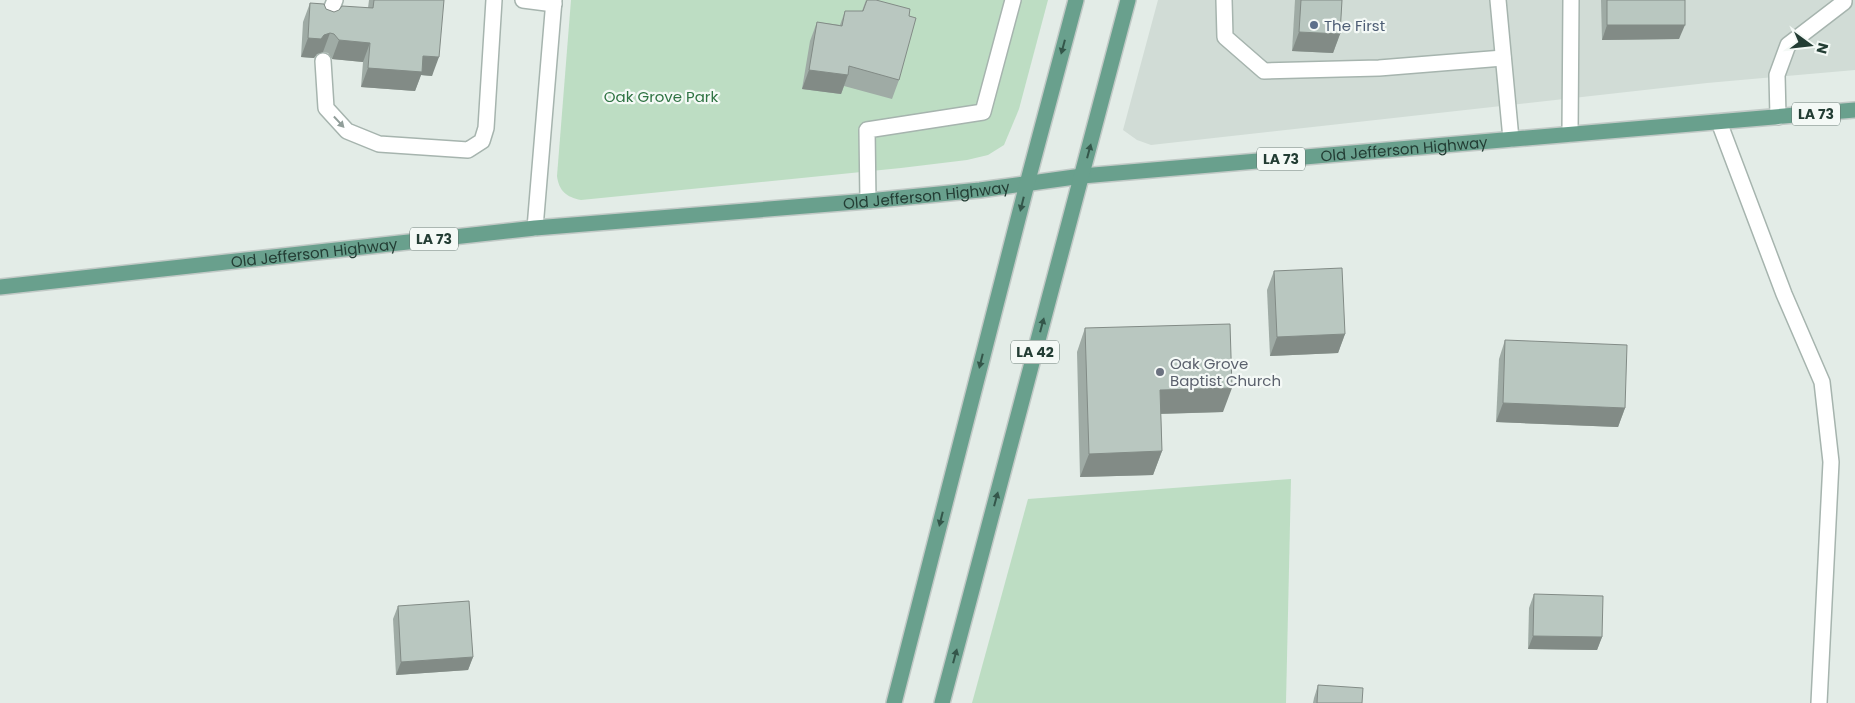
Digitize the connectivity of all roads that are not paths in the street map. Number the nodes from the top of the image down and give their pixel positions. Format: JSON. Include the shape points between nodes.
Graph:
{"nodes":[{"id":1,"x":335,"y":0,"type":"edge"},
{"id":2,"x":494,"y":0,"type":"edge"},
{"id":3,"x":523,"y":0,"type":"edge"},
{"id":4,"x":1014,"y":0,"type":"edge"},
{"id":5,"x":1076,"y":0,"type":"edge"},
{"id":6,"x":1128,"y":0,"type":"edge"},
{"id":7,"x":1224,"y":0,"type":"edge"},
{"id":8,"x":1498,"y":0,"type":"edge"},
{"id":9,"x":1571,"y":0,"type":"edge"},
{"id":10,"x":554,"y":2,"type":"edge"},
{"id":11,"x":1848,"y":2,"type":"edge"},
{"id":12,"x":326,"y":22,"type":"edge"},
{"id":13,"x":1503,"y":58,"type":"junction"},
{"id":14,"x":323,"y":61,"type":"dead end"},
{"id":15,"x":1855,"y":110,"type":"edge"},
{"id":16,"x":1778,"y":117,"type":"junction"},
{"id":17,"x":1719,"y":122,"type":"junction"},
{"id":18,"x":1570,"y":134,"type":"junction"},
{"id":19,"x":1511,"y":139,"type":"junction"},
{"id":20,"x":1082,"y":176,"type":"junction"},
{"id":21,"x":1027,"y":184,"type":"junction"},
{"id":22,"x":868,"y":201,"type":"junction"},
{"id":23,"x":536,"y":228,"type":"junction"},
{"id":24,"x":0,"y":287,"type":"edge"},
{"id":25,"x":894,"y":703,"type":"edge"},
{"id":26,"x":942,"y":703,"type":"edge"},
{"id":27,"x":1819,"y":703,"type":"edge"}],
"edges":[{"from":1,"to":12,"type":"lane"},
{"from":14,"to":2,"type":"lane","one_way":true,"via":[[326,108],[348,131],[379,144],[468,150],[482,141],[486,128]]},
{"from":3,"to":10,"type":"lane"},
{"from":4,"to":22,"type":"lane","via":[[983,112],[868,130]]},
{"from":5,"to":21,"type":"main road","one_way":true},
{"from":20,"to":6,"type":"main road","number":"LA 42","one_way":true},
{"from":7,"to":13,"type":"lane","via":[[1226,37],[1264,71],[1380,68]]},
{"from":8,"to":13,"type":"lane"},
{"from":9,"to":18,"type":"lane"},
{"from":10,"to":23,"type":"lane"},
{"from":11,"to":16,"type":"lane","via":[[1788,45],[1777,75]]},
{"from":13,"to":19,"type":"lane"},
{"from":15,"to":16,"type":"main road","name":"Old Jefferson Highway","number":"LA 73"},
{"from":16,"to":17,"type":"main road","name":"Old Jefferson Highway","number":"LA 73"},
{"from":17,"to":18,"type":"main road","name":"Old Jefferson Highway","number":"LA 73"},
{"from":17,"to":27,"type":"lane","via":[[1784,294],[1822,382],[1830,462]]},
{"from":18,"to":19,"type":"main road","name":"Old Jefferson Highway","number":"LA 73"},
{"from":19,"to":20,"type":"main road","name":"Old Jefferson Highway","number":"LA 73"},
{"from":20,"to":21,"type":"main road","name":"Old Jefferson Highway","number":"LA 73"},
{"from":26,"to":20,"type":"main road","number":"LA 42","one_way":true},
{"from":21,"to":22,"type":"main road","name":"Old Jefferson Highway","number":"LA 73"},
{"from":21,"to":25,"type":"main road","one_way":true},
{"from":22,"to":23,"type":"main road","name":"Old Jefferson Highway","number":"LA 73"},
{"from":23,"to":24,"type":"main road","name":"Old Jefferson Highway","number":"LA 73"}]}
